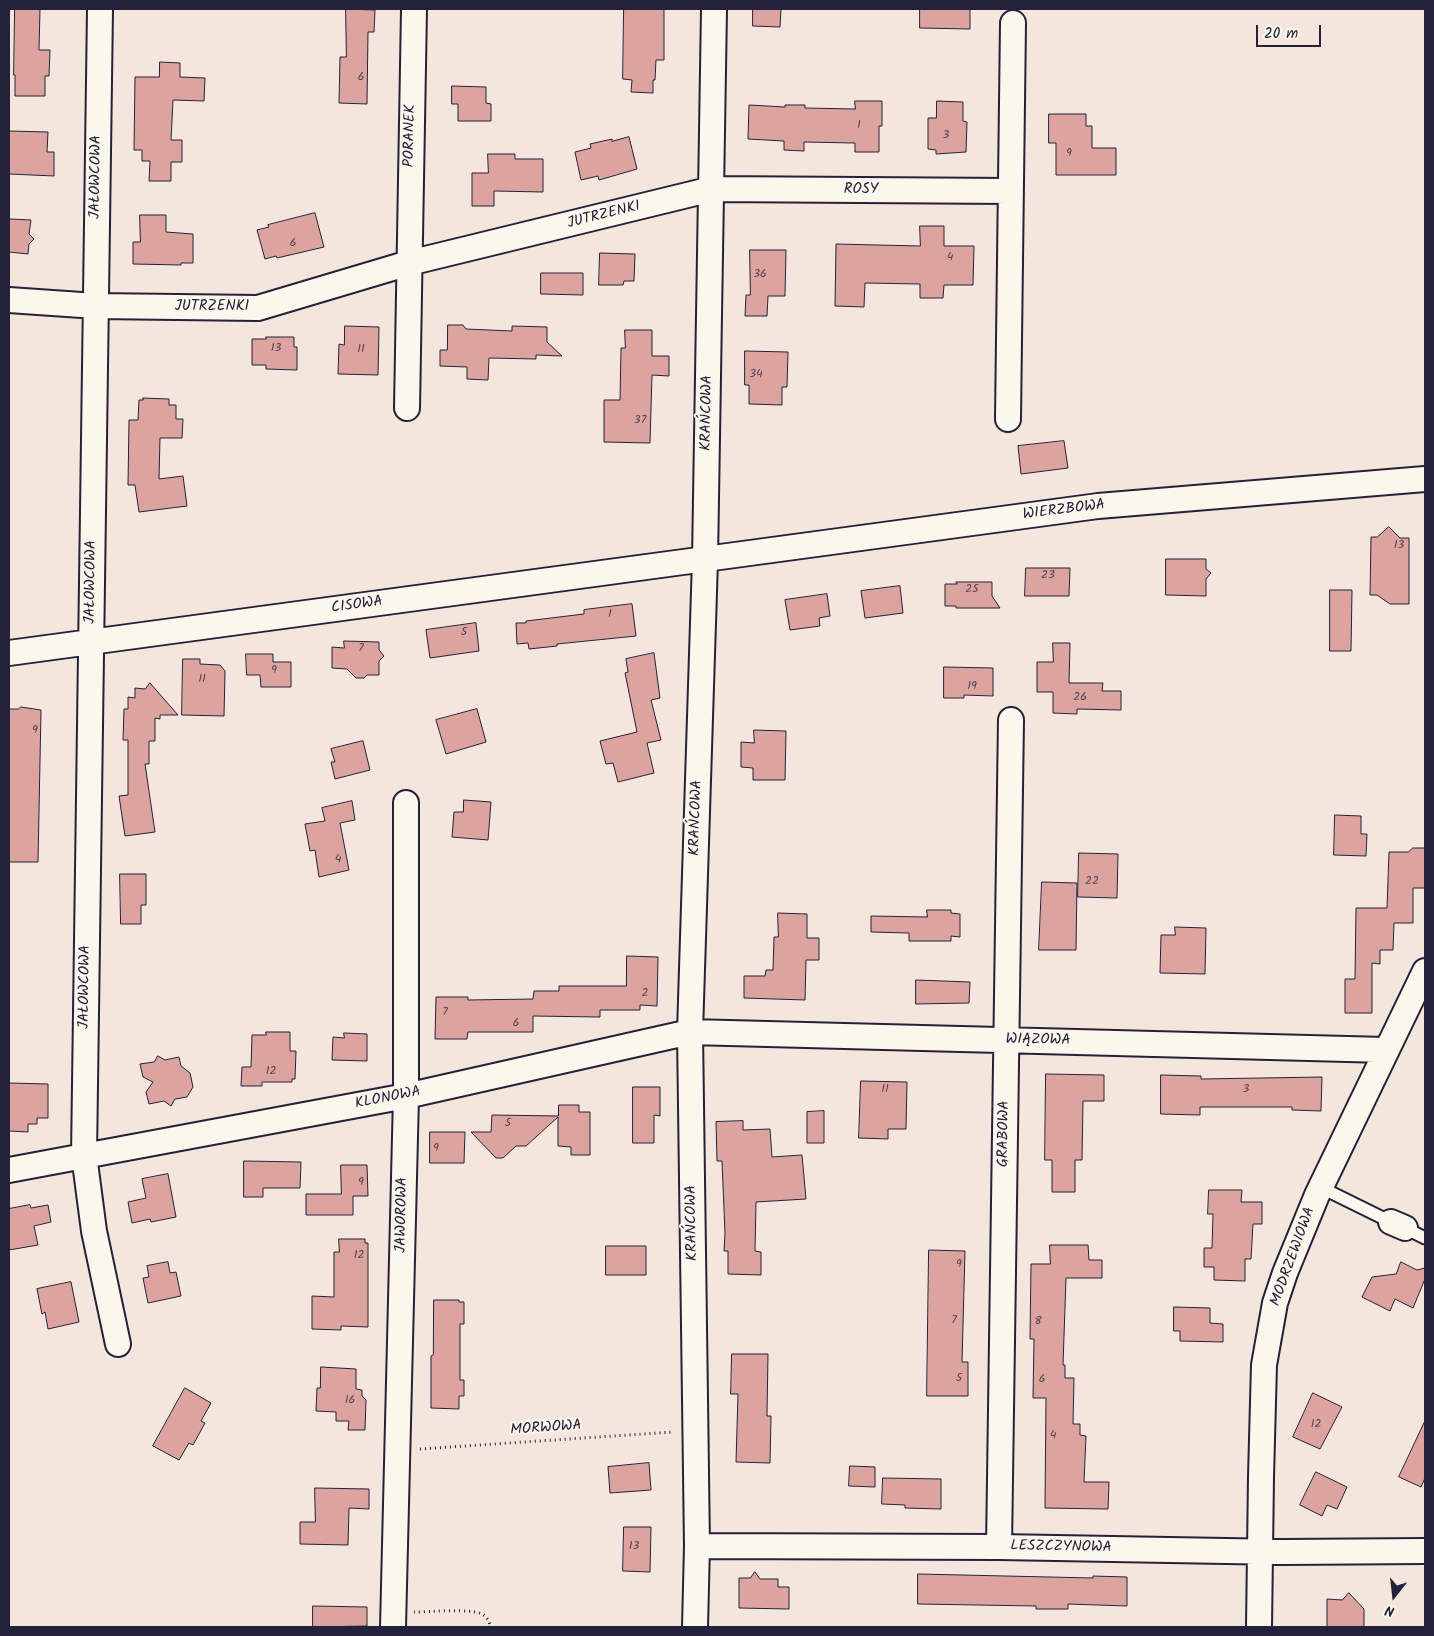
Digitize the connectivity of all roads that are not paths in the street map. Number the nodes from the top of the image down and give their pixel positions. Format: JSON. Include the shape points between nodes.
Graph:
{"nodes":[{"id":1,"x":100,"y":9,"type":"edge"},
{"id":2,"x":414,"y":9,"type":"edge"},
{"id":3,"x":714,"y":9,"type":"edge"},
{"id":4,"x":1013,"y":23,"type":"dead end"},
{"id":5,"x":712,"y":189,"type":"junction"},
{"id":6,"x":1010,"y":191,"type":"junction"},
{"id":7,"x":409,"y":263,"type":"junction"},
{"id":8,"x":9,"y":300,"type":"edge"},
{"id":9,"x":96,"y":306,"type":"junction"},
{"id":10,"x":407,"y":408,"type":"dead end"},
{"id":11,"x":1008,"y":419,"type":"dead end"},
{"id":12,"x":1425,"y":479,"type":"edge"},
{"id":13,"x":705,"y":560,"type":"junction"},
{"id":14,"x":91,"y":641,"type":"junction"},
{"id":15,"x":9,"y":653,"type":"edge"},
{"id":16,"x":1012,"y":720,"type":"dead end"},
{"id":17,"x":406,"y":803,"type":"dead end"},
{"id":18,"x":1425,"y":972,"type":"edge"},
{"id":19,"x":690,"y":1032,"type":"junction"},
{"id":20,"x":1006,"y":1040,"type":"junction"},
{"id":21,"x":1386,"y":1050,"type":"junction"},
{"id":22,"x":406,"y":1096,"type":"junction"},
{"id":23,"x":84,"y":1155,"type":"junction"},
{"id":24,"x":9,"y":1170,"type":"edge"},
{"id":25,"x":1320,"y":1187,"type":"junction"},
{"id":26,"x":1407,"y":1230,"type":"edge"},
{"id":27,"x":118,"y":1344,"type":"dead end"},
{"id":28,"x":697,"y":1546,"type":"junction"},
{"id":29,"x":999,"y":1547,"type":"junction"},
{"id":30,"x":1425,"y":1551,"type":"edge"},
{"id":31,"x":1260,"y":1552,"type":"junction"},
{"id":32,"x":393,"y":1619,"type":"edge"},
{"id":33,"x":696,"y":1627,"type":"edge"},
{"id":34,"x":1259,"y":1627,"type":"edge"}],
"edges":[{"from":1,"to":9,"type":"street","name":"JAŁOWCOWA"},
{"from":2,"to":7,"type":"street","name":"PORANEK"},
{"from":3,"to":5,"type":"street","name":"KRAŃCOWA"},
{"from":4,"to":6,"type":"street"},
{"from":5,"to":6,"type":"street","name":"ROSY"},
{"from":5,"to":7,"type":"street","name":"JUTRZENKI"},
{"from":5,"to":13,"type":"street","name":"KRAŃCOWA"},
{"from":6,"to":11,"type":"street"},
{"from":7,"to":9,"type":"street","name":"JUTRZENKI","via":[[258,308]]},
{"from":7,"to":10,"type":"street"},
{"from":8,"to":9,"type":"street","name":"JUTRZENKI"},
{"from":9,"to":14,"type":"street","name":"JAŁOWCOWA"},
{"from":12,"to":13,"type":"street","name":"WIERZBOWA","via":[[1098,506]]},
{"from":13,"to":14,"type":"street","name":"CISOWA"},
{"from":13,"to":19,"type":"street","name":"KRAŃCOWA"},
{"from":14,"to":15,"type":"street","name":"CISOWA"},
{"from":14,"to":23,"type":"street","name":"JAŁOWCOWA"},
{"from":16,"to":20,"type":"street","name":"GRABOWA"},
{"from":17,"to":22,"type":"street","name":"JAWOROWA"},
{"from":18,"to":21,"type":"street","name":"MODRZEWIOWA"},
{"from":19,"to":20,"type":"street","name":"WIĄZOWA"},
{"from":19,"to":22,"type":"street","name":"KLONOWA"},
{"from":19,"to":28,"type":"street","name":"KRAŃCOWA"},
{"from":20,"to":21,"type":"street","name":"WIĄZOWA"},
{"from":20,"to":29,"type":"street","name":"GRABOWA"},
{"from":21,"to":25,"type":"street","name":"MODRZEWIOWA"},
{"from":22,"to":23,"type":"street","name":"KLONOWA"},
{"from":22,"to":32,"type":"street","name":"JAWOROWA"},
{"from":23,"to":24,"type":"street","name":"KLONOWA"},
{"from":23,"to":27,"type":"street","via":[[94,1231]]},
{"from":25,"to":26,"type":"lane"},
{"from":25,"to":31,"type":"street","name":"MODRZEWIOWA","via":[[1275,1303],[1264,1365]]},
{"from":28,"to":29,"type":"street","name":"LESZCZYNOWA"},
{"from":28,"to":33,"type":"street","name":"KRAŃCOWA"},
{"from":29,"to":31,"type":"street","name":"LESZCZYNOWA"},
{"from":30,"to":31,"type":"street","name":"LESZCZYNOWA"},
{"from":31,"to":34,"type":"street","name":"MODRZEWIOWA"}]}
